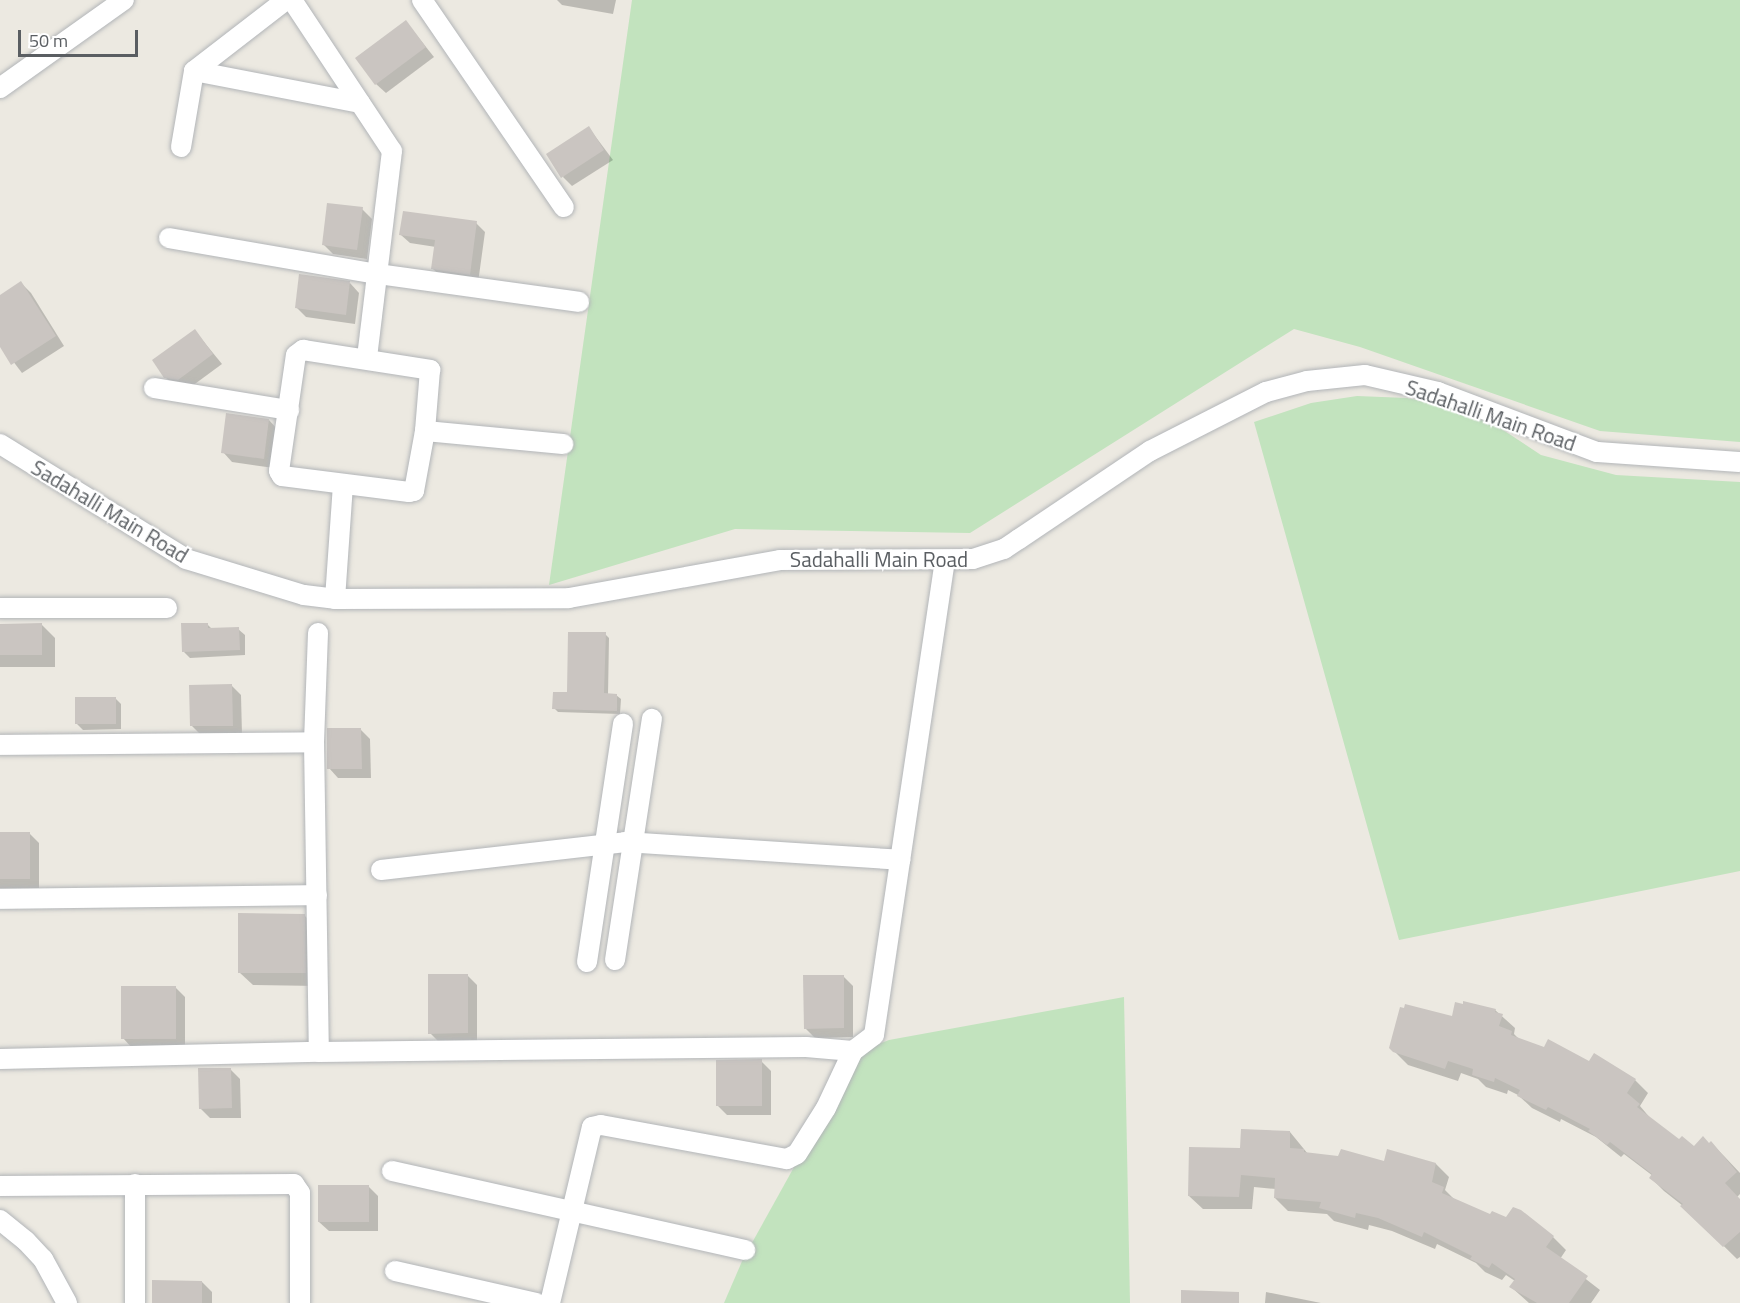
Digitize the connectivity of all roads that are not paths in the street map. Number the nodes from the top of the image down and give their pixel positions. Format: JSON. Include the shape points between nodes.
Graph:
{"nodes":[{"id":1,"x":124,"y":0,"type":"edge"},
{"id":2,"x":286,"y":0,"type":"edge"},
{"id":3,"x":292,"y":0,"type":"edge"},
{"id":4,"x":422,"y":0,"type":"edge"},
{"id":5,"x":194,"y":71,"type":"junction"},
{"id":6,"x":0,"y":88,"type":"edge"},
{"id":7,"x":360,"y":103,"type":"junction"},
{"id":8,"x":181,"y":147,"type":"dead end"},
{"id":9,"x":564,"y":207,"type":"dead end"},
{"id":10,"x":169,"y":237,"type":"dead end"},
{"id":11,"x":378,"y":274,"type":"junction"},
{"id":12,"x":579,"y":302,"type":"dead end"},
{"id":13,"x":367,"y":359,"type":"junction"},
{"id":14,"x":154,"y":388,"type":"dead end"},
{"id":15,"x":289,"y":410,"type":"junction"},
{"id":16,"x":425,"y":431,"type":"junction"},
{"id":17,"x":0,"y":444,"type":"edge"},
{"id":18,"x":563,"y":444,"type":"dead end"},
{"id":19,"x":1740,"y":462,"type":"edge"},
{"id":20,"x":343,"y":484,"type":"junction"},
{"id":21,"x":945,"y":561,"type":"junction"},
{"id":22,"x":335,"y":599,"type":"junction"},
{"id":23,"x":0,"y":608,"type":"edge"},
{"id":24,"x":167,"y":608,"type":"dead end"},
{"id":25,"x":318,"y":633,"type":"dead end"},
{"id":26,"x":652,"y":718,"type":"dead end"},
{"id":27,"x":623,"y":724,"type":"dead end"},
{"id":28,"x":314,"y":742,"type":"junction"},
{"id":29,"x":0,"y":746,"type":"edge"},
{"id":30,"x":633,"y":842,"type":"junction"},
{"id":31,"x":605,"y":844,"type":"junction"},
{"id":32,"x":900,"y":860,"type":"junction"},
{"id":33,"x":381,"y":870,"type":"dead end"},
{"id":34,"x":316,"y":895,"type":"junction"},
{"id":35,"x":0,"y":899,"type":"edge"},
{"id":36,"x":615,"y":960,"type":"dead end"},
{"id":37,"x":587,"y":962,"type":"dead end"},
{"id":38,"x":853,"y":1051,"type":"junction"},
{"id":39,"x":319,"y":1052,"type":"junction"},
{"id":40,"x":0,"y":1059,"type":"edge"},
{"id":41,"x":392,"y":1172,"type":"dead end"},
{"id":42,"x":135,"y":1184,"type":"junction"},
{"id":43,"x":0,"y":1186,"type":"edge"},
{"id":44,"x":571,"y":1210,"type":"junction"},
{"id":45,"x":0,"y":1220,"type":"edge"},
{"id":46,"x":745,"y":1250,"type":"dead end"},
{"id":47,"x":395,"y":1271,"type":"dead end"},
{"id":48,"x":67,"y":1303,"type":"edge"},
{"id":49,"x":135,"y":1303,"type":"edge"},
{"id":50,"x":300,"y":1303,"type":"edge"},
{"id":51,"x":536,"y":1303,"type":"edge"},
{"id":52,"x":550,"y":1303,"type":"edge"}],
"edges":[{"from":1,"to":6,"type":"street"},
{"from":2,"to":5,"type":"street"},
{"from":3,"to":7,"type":"street"},
{"from":4,"to":9,"type":"street"},
{"from":5,"to":7,"type":"street"},
{"from":5,"to":8,"type":"street"},
{"from":7,"to":11,"type":"street","via":[[392,151]]},
{"from":10,"to":11,"type":"street"},
{"from":11,"to":12,"type":"street"},
{"from":11,"to":13,"type":"street"},
{"from":13,"to":15,"type":"street","via":[[298,352]]},
{"from":13,"to":16,"type":"street","via":[[430,370]]},
{"from":14,"to":15,"type":"street"},
{"from":15,"to":20,"type":"street","via":[[280,474]]},
{"from":16,"to":18,"type":"street"},
{"from":16,"to":20,"type":"street","via":[[414,491]]},
{"from":17,"to":22,"type":"street","name":"Sadahalli Main Road","via":[[186,559],[304,595]]},
{"from":19,"to":21,"type":"street","name":"Sadahalli Main Road","via":[[1597,452],[1438,392],[1365,375],[1306,381],[1266,392],[1150,451],[1004,549],[973,560]]},
{"from":20,"to":22,"type":"street"},
{"from":21,"to":22,"type":"street","name":"Sadahalli Main Road","via":[[780,560],[569,598]]},
{"from":21,"to":32,"type":"street"},
{"from":23,"to":24,"type":"street"},
{"from":25,"to":28,"type":"street"},
{"from":26,"to":30,"type":"street"},
{"from":27,"to":31,"type":"street"},
{"from":28,"to":29,"type":"street"},
{"from":28,"to":34,"type":"street"},
{"from":30,"to":31,"type":"street"},
{"from":30,"to":32,"type":"street"},
{"from":30,"to":36,"type":"street"},
{"from":31,"to":33,"type":"street"},
{"from":31,"to":37,"type":"street"},
{"from":32,"to":38,"type":"street","via":[[874,1035]]},
{"from":34,"to":35,"type":"street"},
{"from":34,"to":39,"type":"street"},
{"from":38,"to":39,"type":"street","via":[[806,1047]]},
{"from":38,"to":44,"type":"street","via":[[826,1108],[792,1157],[597,1125],[589,1131]]},
{"from":39,"to":40,"type":"street"},
{"from":41,"to":44,"type":"street"},
{"from":42,"to":43,"type":"street"},
{"from":42,"to":49,"type":"street"},
{"from":42,"to":50,"type":"street","via":[[294,1184],[300,1193]]},
{"from":44,"to":46,"type":"street"},
{"from":44,"to":52,"type":"street"},
{"from":45,"to":48,"type":"street","via":[[43,1259]]},
{"from":47,"to":51,"type":"street"}]}
